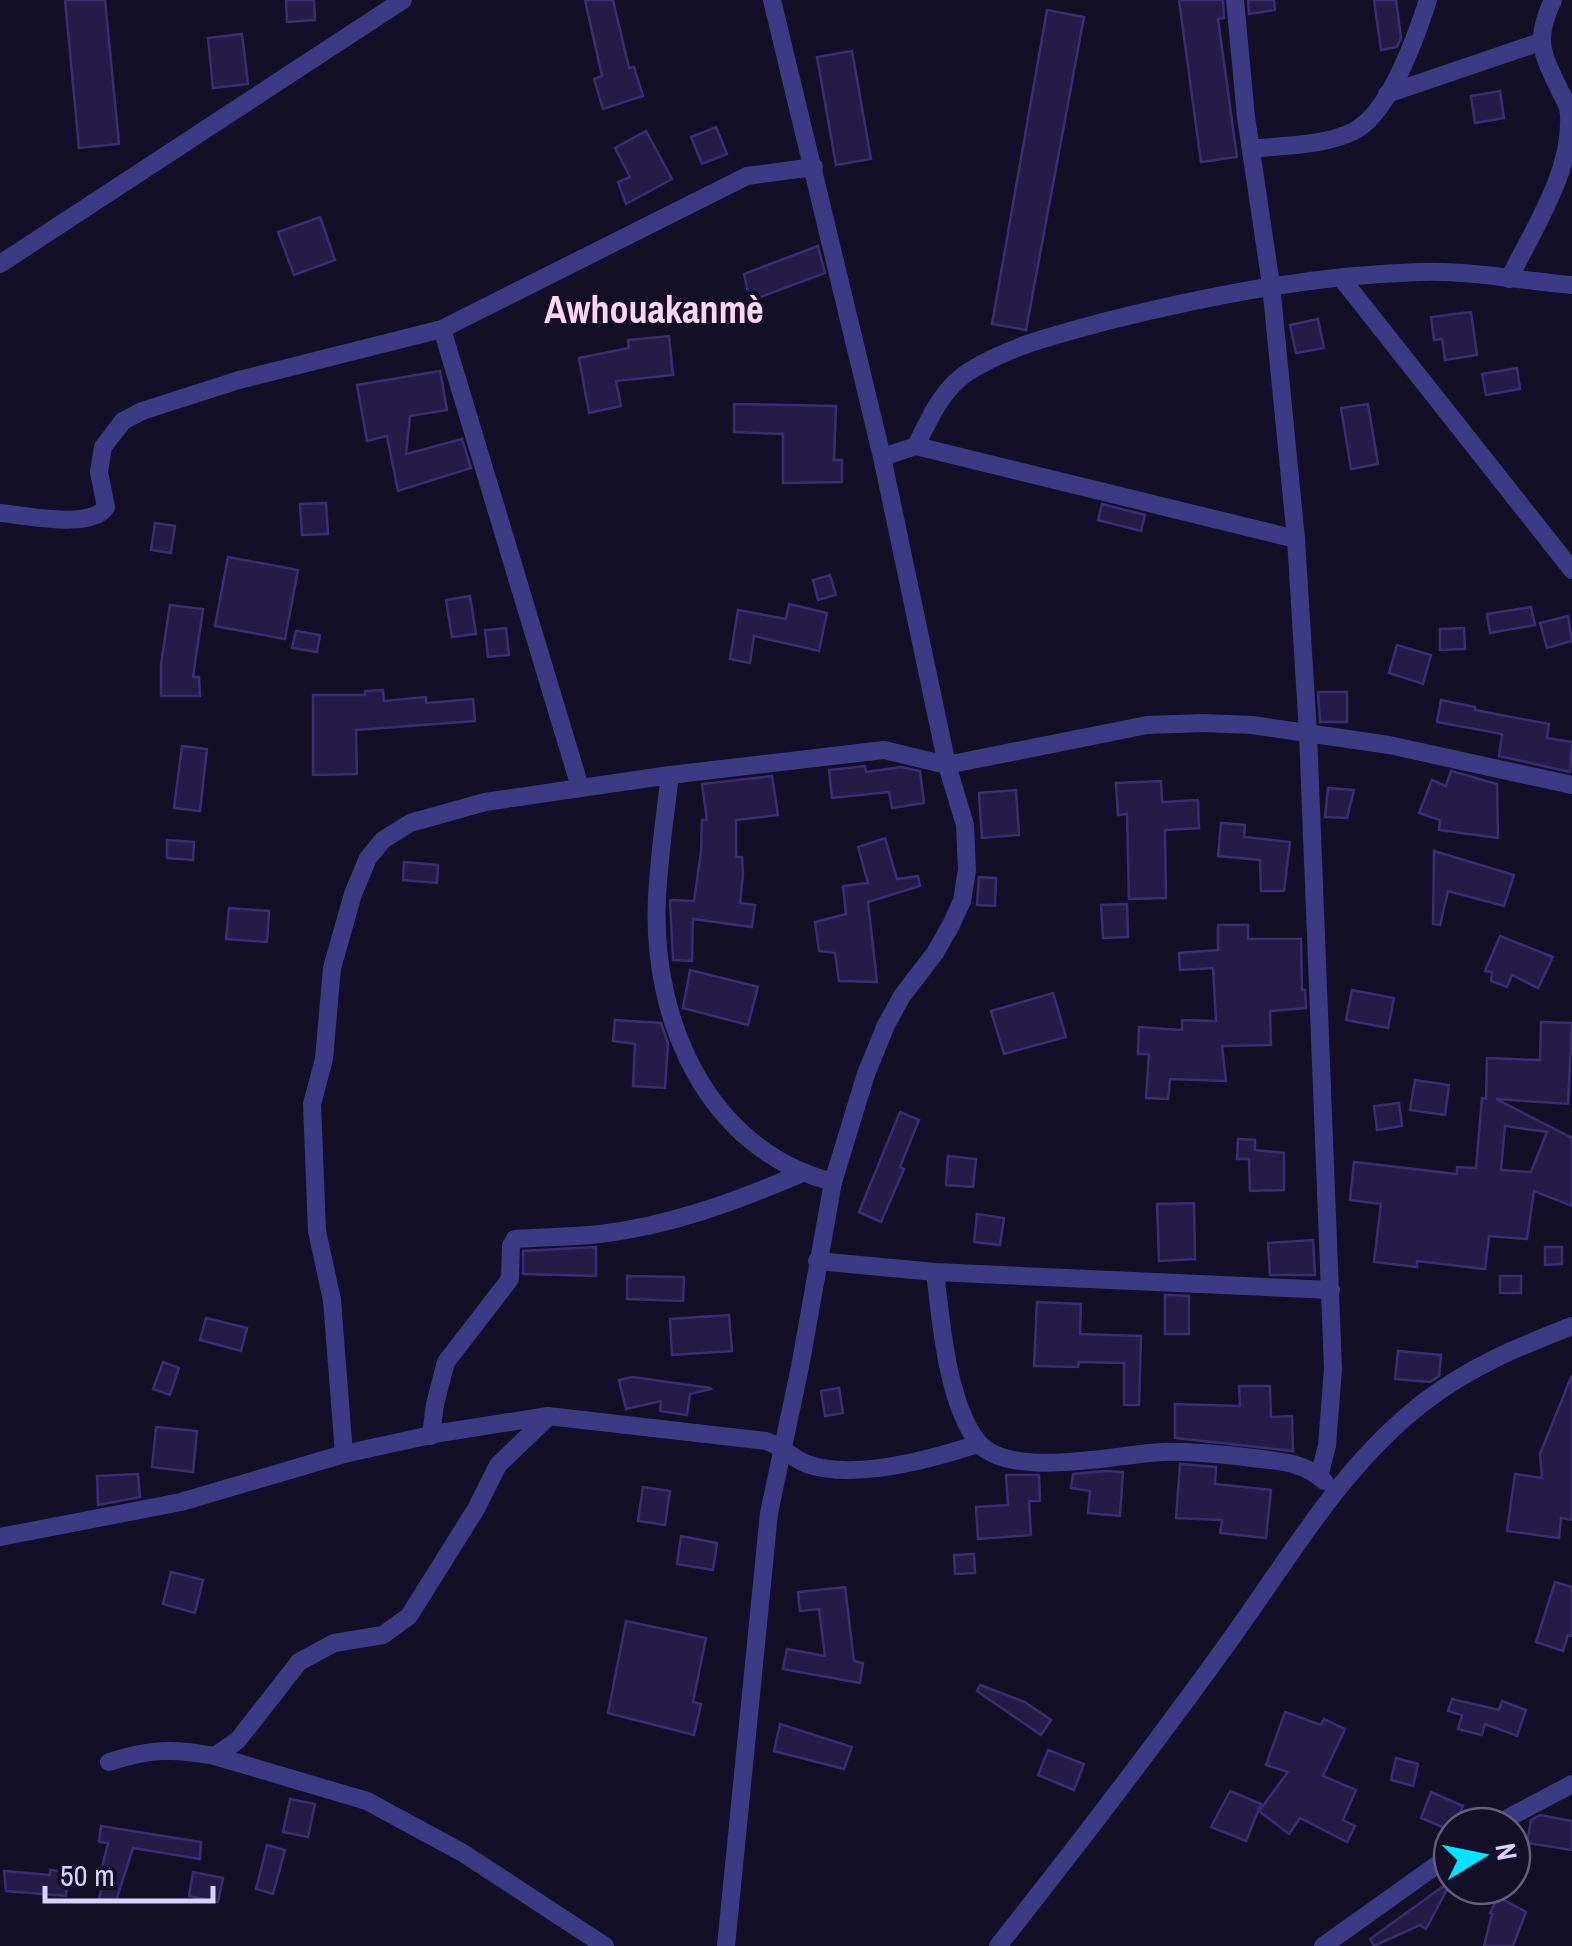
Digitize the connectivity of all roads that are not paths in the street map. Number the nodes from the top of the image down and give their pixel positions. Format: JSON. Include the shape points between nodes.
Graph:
{"nodes":[{"id":1,"x":403,"y":0,"type":"edge"},
{"id":2,"x":772,"y":0,"type":"edge"},
{"id":3,"x":1235,"y":0,"type":"edge"},
{"id":4,"x":1428,"y":0,"type":"edge"},
{"id":5,"x":1553,"y":0,"type":"edge"},
{"id":6,"x":1540,"y":42,"type":"junction"},
{"id":7,"x":1387,"y":94,"type":"junction"},
{"id":8,"x":1252,"y":148,"type":"junction"},
{"id":9,"x":814,"y":167,"type":"junction"},
{"id":10,"x":0,"y":264,"type":"edge"},
{"id":11,"x":1342,"y":279,"type":"junction"},
{"id":12,"x":1509,"y":279,"type":"junction"},
{"id":13,"x":1271,"y":285,"type":"junction"},
{"id":14,"x":1572,"y":285,"type":"edge"},
{"id":15,"x":442,"y":329,"type":"junction"},
{"id":16,"x":916,"y":446,"type":"junction"},
{"id":17,"x":882,"y":456,"type":"junction"},
{"id":18,"x":0,"y":513,"type":"edge"},
{"id":19,"x":1296,"y":540,"type":"junction"},
{"id":20,"x":1572,"y":570,"type":"edge"},
{"id":21,"x":1308,"y":733,"type":"junction"},
{"id":22,"x":947,"y":764,"type":"junction"},
{"id":23,"x":670,"y":775,"type":"junction"},
{"id":24,"x":1572,"y":785,"type":"edge"},
{"id":25,"x":580,"y":787,"type":"junction"},
{"id":26,"x":800,"y":1174,"type":"junction"},
{"id":27,"x":833,"y":1182,"type":"junction"},
{"id":28,"x":817,"y":1261,"type":"junction"},
{"id":29,"x":935,"y":1272,"type":"junction"},
{"id":30,"x":1331,"y":1290,"type":"junction"},
{"id":31,"x":1572,"y":1326,"type":"edge"},
{"id":32,"x":548,"y":1416,"type":"junction"},
{"id":33,"x":431,"y":1436,"type":"junction"},
{"id":34,"x":978,"y":1444,"type":"junction"},
{"id":35,"x":783,"y":1447,"type":"junction"},
{"id":36,"x":344,"y":1454,"type":"junction"},
{"id":37,"x":1319,"y":1476,"type":"junction"},
{"id":38,"x":1334,"y":1492,"type":"junction"},
{"id":39,"x":0,"y":1537,"type":"edge"},
{"id":40,"x":215,"y":1756,"type":"junction"},
{"id":41,"x":109,"y":1762,"type":"dead end"},
{"id":42,"x":1572,"y":1784,"type":"edge"},
{"id":43,"x":1531,"y":1806,"type":"edge"},
{"id":44,"x":1432,"y":1868,"type":"edge"},
{"id":45,"x":605,"y":1946,"type":"edge"},
{"id":46,"x":726,"y":1946,"type":"edge"},
{"id":47,"x":998,"y":1946,"type":"edge"},
{"id":48,"x":1322,"y":1946,"type":"edge"}],
"edges":[{"from":1,"to":10,"type":"street"},
{"from":2,"to":9,"type":"street"},
{"from":3,"to":8,"type":"street"},
{"from":4,"to":7,"type":"street"},
{"from":5,"to":6,"type":"street"},
{"from":6,"to":7,"type":"street"},
{"from":6,"to":12,"type":"street","via":[[1570,111],[1569,135],[1548,204]]},
{"from":7,"to":8,"type":"street","via":[[1354,132]]},
{"from":8,"to":13,"type":"street"},
{"from":9,"to":15,"type":"street","via":[[747,176]]},
{"from":9,"to":17,"type":"street"},
{"from":11,"to":12,"type":"street","via":[[1418,272]]},
{"from":11,"to":13,"type":"street"},
{"from":11,"to":20,"type":"street"},
{"from":12,"to":14,"type":"street"},
{"from":13,"to":16,"type":"street","via":[[1173,304],[1013,349],[965,374],[937,403]]},
{"from":13,"to":19,"type":"street"},
{"from":15,"to":18,"type":"street","via":[[239,380],[123,421],[103,447],[99,472],[106,507],[94,518]]},
{"from":15,"to":25,"type":"street"},
{"from":16,"to":17,"type":"street"},
{"from":16,"to":19,"type":"street"},
{"from":17,"to":22,"type":"street"},
{"from":19,"to":21,"type":"street"},
{"from":21,"to":22,"type":"street","via":[[1252,724],[1148,725]]},
{"from":21,"to":24,"type":"street"},
{"from":21,"to":30,"type":"street"},
{"from":22,"to":23,"type":"street","via":[[884,750]]},
{"from":22,"to":27,"type":"street","via":[[965,825],[962,900],[886,1026]]},
{"from":23,"to":25,"type":"street"},
{"from":23,"to":26,"type":"street","via":[[658,948],[676,1026],[710,1098],[738,1131]]},
{"from":25,"to":36,"type":"street","via":[[485,802],[410,823],[368,858],[353,894],[332,968],[326,1044],[312,1104],[317,1232],[332,1300]]},
{"from":26,"to":27,"type":"street"},
{"from":26,"to":33,"type":"street","via":[[653,1224],[515,1239],[510,1279],[446,1362]]},
{"from":27,"to":28,"type":"street"},
{"from":28,"to":29,"type":"street"},
{"from":28,"to":35,"type":"street"},
{"from":29,"to":30,"type":"street"},
{"from":29,"to":34,"type":"street","via":[[946,1355]]},
{"from":30,"to":37,"type":"street","via":[[1332,1406]]},
{"from":31,"to":38,"type":"street","via":[[1490,1358],[1424,1402]]},
{"from":32,"to":33,"type":"street"},
{"from":32,"to":35,"type":"street"},
{"from":32,"to":40,"type":"street","via":[[498,1465],[409,1616],[383,1635],[334,1643],[299,1662],[238,1740]]},
{"from":33,"to":36,"type":"street"},
{"from":34,"to":35,"type":"street","via":[[851,1469],[808,1464]]},
{"from":34,"to":37,"type":"street","via":[[1023,1462],[1194,1451],[1289,1463]]},
{"from":35,"to":46,"type":"street","via":[[764,1559]]},
{"from":36,"to":39,"type":"street","via":[[180,1502]]},
{"from":37,"to":38,"type":"street"},
{"from":38,"to":47,"type":"street","via":[[1149,1753]]},
{"from":40,"to":41,"type":"street","via":[[146,1750]]},
{"from":40,"to":45,"type":"street","via":[[367,1801],[463,1853]]},
{"from":42,"to":43,"type":"street"},
{"from":44,"to":48,"type":"street"}]}
